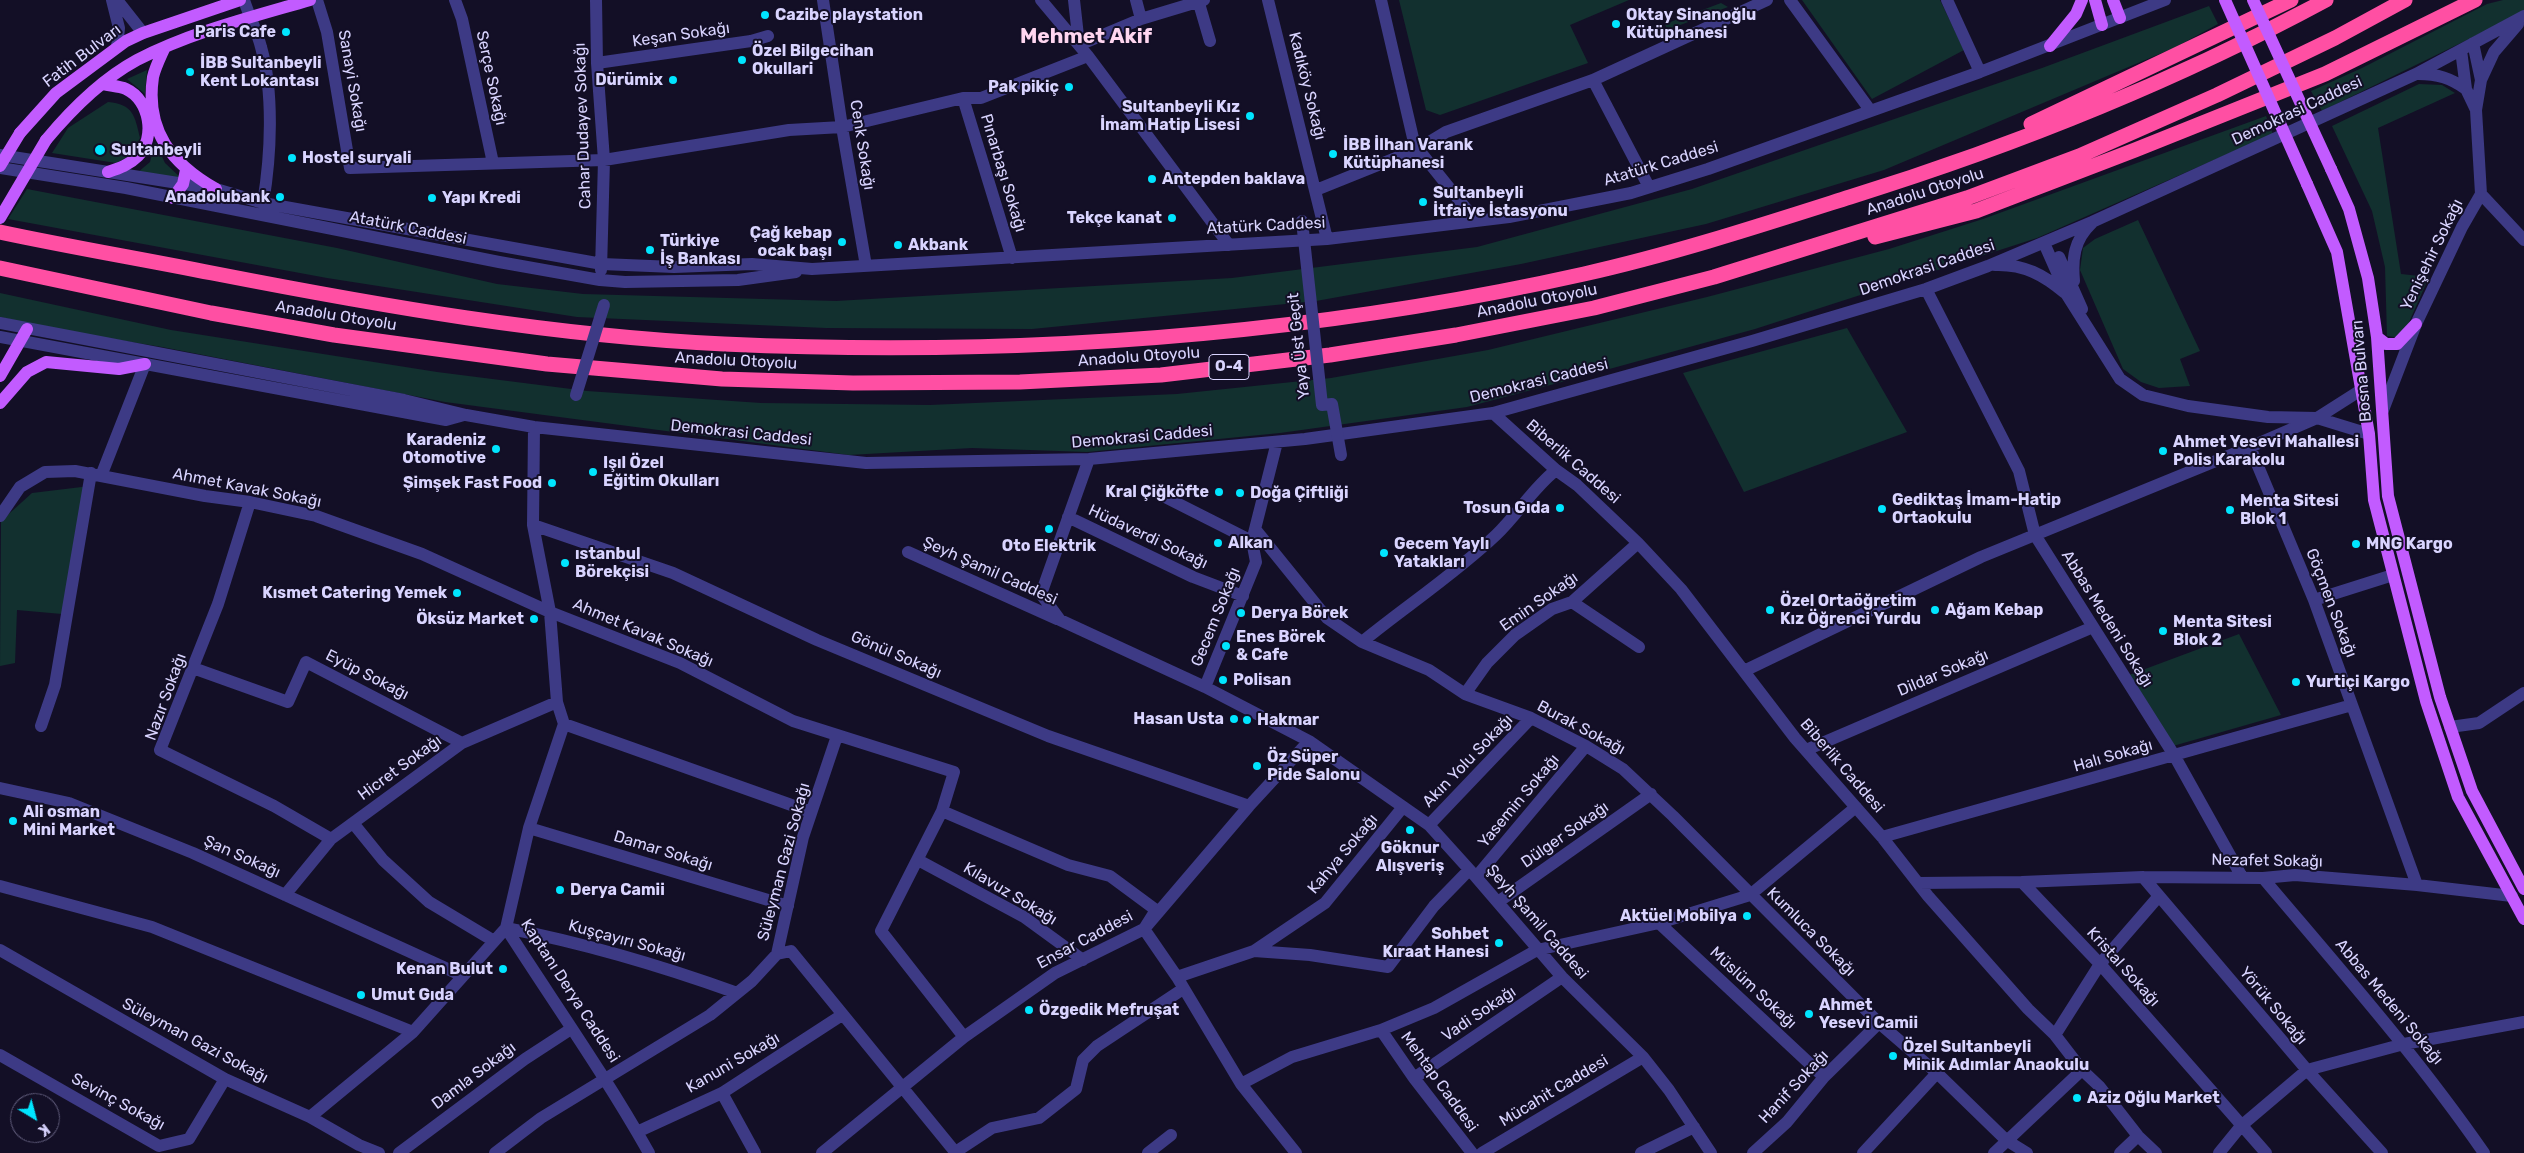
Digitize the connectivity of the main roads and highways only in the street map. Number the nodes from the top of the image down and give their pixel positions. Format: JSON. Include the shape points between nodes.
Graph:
{"nodes":[{"id":1,"x":242,"y":0,"type":"edge"},
{"id":2,"x":310,"y":0,"type":"edge"},
{"id":3,"x":2082,"y":0,"type":"edge"},
{"id":4,"x":2095,"y":0,"type":"edge"},
{"id":5,"x":2113,"y":0,"type":"edge"},
{"id":6,"x":2225,"y":0,"type":"edge"},
{"id":7,"x":2253,"y":0,"type":"edge"},
{"id":8,"x":2291,"y":0,"type":"edge"},
{"id":9,"x":2326,"y":0,"type":"edge"},
{"id":10,"x":2405,"y":0,"type":"edge"},
{"id":11,"x":2475,"y":0,"type":"edge"},
{"id":12,"x":2120,"y":18,"type":"road end"},
{"id":13,"x":2102,"y":25,"type":"road end"},
{"id":14,"x":2050,"y":46,"type":"road end"},
{"id":15,"x":164,"y":49,"type":"junction"},
{"id":16,"x":103,"y":84,"type":"junction"},
{"id":17,"x":0,"y":167,"type":"edge"},
{"id":18,"x":186,"y":170,"type":"junction"},
{"id":19,"x":108,"y":172,"type":"road end"},
{"id":20,"x":1928,"y":173,"type":"junction"},
{"id":21,"x":216,"y":189,"type":"road end"},
{"id":22,"x":173,"y":198,"type":"road end"},
{"id":23,"x":0,"y":218,"type":"edge"},
{"id":24,"x":0,"y":232,"type":"edge"},
{"id":25,"x":0,"y":268,"type":"edge"},
{"id":26,"x":1714,"y":277,"type":"junction"},
{"id":27,"x":2416,"y":324,"type":"road end"},
{"id":28,"x":27,"y":329,"type":"road end"},
{"id":29,"x":2377,"y":337,"type":"junction"},
{"id":30,"x":145,"y":364,"type":"road end"},
{"id":31,"x":0,"y":376,"type":"edge"},
{"id":32,"x":0,"y":403,"type":"edge"},
{"id":33,"x":2524,"y":889,"type":"edge"},
{"id":34,"x":2524,"y":919,"type":"edge"}],
"edges":[{"from":1,"to":17,"type":"main road","name":"Fatih Bulvarı","bridge":true,"via":[[143,33],[117,47],[56,93],[20,133]]},
{"from":2,"to":15,"type":"main road"},
{"from":3,"to":14,"type":"main road","via":[[2076,14]]},
{"from":4,"to":13,"type":"main road"},
{"from":5,"to":12,"type":"main road"},
{"from":6,"to":34,"type":"main road","name":"Bosna Bulvarı","bridge":true,"via":[[2337,252],[2369,434],[2374,500],[2426,701],[2458,797]]},
{"from":7,"to":29,"type":"main road","name":"Bosna Bulvarı","bridge":true,"via":[[2349,209],[2368,278]]},
{"from":8,"to":20,"type":"highway"},
{"from":9,"to":20,"type":"highway","name":"Anadolu Otoyolu","number":"O-4","via":[[2195,67]]},
{"from":10,"to":26,"type":"highway","name":"Anadolu Otoyolu","number":"O-4","via":[[2217,95],[2079,156],[1967,198]]},
{"from":11,"to":26,"type":"highway","via":[[2326,74],[1976,211]]},
{"from":15,"to":16,"type":"main road","via":[[136,61]]},
{"from":15,"to":18,"type":"main road","via":[[153,76],[156,124],[170,154]]},
{"from":16,"to":19,"type":"main road","via":[[126,89],[135,96],[145,110],[148,123],[148,139],[140,154],[127,165]]},
{"from":16,"to":23,"type":"main road","bridge":true,"via":[[67,115],[46,140]]},
{"from":18,"to":21,"type":"main road"},
{"from":18,"to":22,"type":"main road","via":[[183,184]]},
{"from":20,"to":24,"type":"highway","name":"Anadolu Otoyolu","number":"O-4","via":[[1758,226],[1586,273],[1450,299],[1272,326],[1158,338],[1010,346],[721,344],[574,332],[316,293]]},
{"from":25,"to":26,"type":"highway","name":"Anadolu Otoyolu","number":"O-4","via":[[211,313],[343,336],[547,364],[722,379],[853,384],[1020,382],[1161,375],[1330,355],[1585,310]]},
{"from":27,"to":29,"type":"main road","via":[[2397,344],[2386,344]]},
{"from":28,"to":31,"type":"main road"},
{"from":29,"to":33,"type":"main road","name":"Bosna Bulvarı","via":[[2388,496],[2440,697],[2472,791]]},
{"from":30,"to":32,"type":"main road","via":[[119,369],[46,362],[27,372]]}]}
